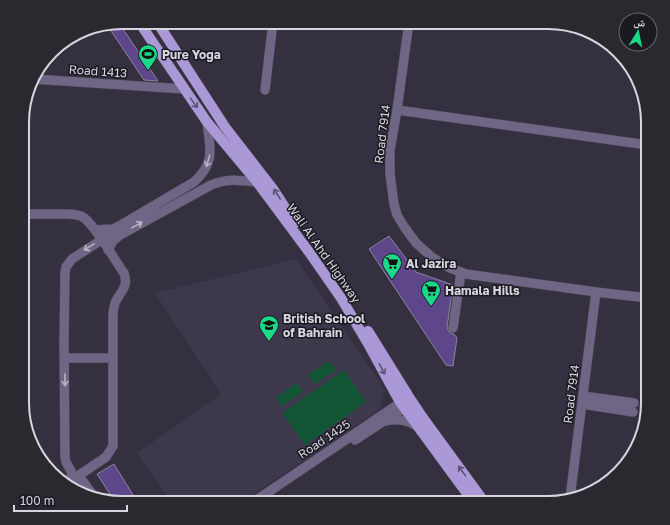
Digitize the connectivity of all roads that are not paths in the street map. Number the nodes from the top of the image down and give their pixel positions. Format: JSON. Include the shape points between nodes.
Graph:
{"nodes":[{"id":1,"x":146,"y":29,"type":"edge"},
{"id":2,"x":162,"y":29,"type":"edge"},
{"id":3,"x":167,"y":29,"type":"edge"},
{"id":4,"x":272,"y":29,"type":"edge"},
{"id":5,"x":408,"y":29,"type":"edge"},
{"id":6,"x":170,"y":42,"type":"junction"},
{"id":7,"x":40,"y":79,"type":"edge"},
{"id":8,"x":184,"y":89,"type":"junction"},
{"id":9,"x":265,"y":90,"type":"dead end"},
{"id":10,"x":397,"y":110,"type":"junction"},
{"id":11,"x":207,"y":122,"type":"junction"},
{"id":12,"x":641,"y":144,"type":"edge"},
{"id":13,"x":194,"y":182,"type":"junction"},
{"id":14,"x":257,"y":182,"type":"junction"},
{"id":15,"x":199,"y":191,"type":"junction"},
{"id":16,"x":29,"y":214,"type":"edge"},
{"id":17,"x":121,"y":225,"type":"junction"},
{"id":18,"x":96,"y":230,"type":"junction"},
{"id":19,"x":300,"y":235,"type":"junction"},
{"id":20,"x":102,"y":240,"type":"junction"},
{"id":21,"x":108,"y":250,"type":"junction"},
{"id":22,"x":461,"y":272,"type":"junction"},
{"id":23,"x":596,"y":292,"type":"junction"},
{"id":24,"x":641,"y":297,"type":"edge"},
{"id":25,"x":453,"y":328,"type":"dead end"},
{"id":26,"x":64,"y":358,"type":"junction"},
{"id":27,"x":113,"y":358,"type":"junction"},
{"id":28,"x":582,"y":400,"type":"junction"},
{"id":29,"x":407,"y":402,"type":"junction"},
{"id":30,"x":633,"y":408,"type":"dead end"},
{"id":31,"x":383,"y":422,"type":"junction"},
{"id":32,"x":419,"y":428,"type":"junction"},
{"id":33,"x":87,"y":470,"type":"junction"},
{"id":34,"x":72,"y":480,"type":"edge"},
{"id":35,"x":90,"y":490,"type":"edge"},
{"id":36,"x":92,"y":491,"type":"edge"},
{"id":37,"x":570,"y":493,"type":"edge"},
{"id":38,"x":263,"y":496,"type":"edge"},
{"id":39,"x":271,"y":496,"type":"edge"},
{"id":40,"x":469,"y":496,"type":"edge"},
{"id":41,"x":480,"y":496,"type":"edge"}],
"edges":[{"from":1,"to":8,"type":"main road","name":"Wali Al Ahd Highway"},
{"from":2,"to":6,"type":"main road","name":"Wali Al Ahd Highway"},
{"from":3,"to":6,"type":"main road"},
{"from":4,"to":9,"type":"street"},
{"from":5,"to":10,"type":"street","name":"Road 7914"},
{"from":19,"to":6,"type":"main road","name":"Wali Al Ahd Highway","one_way":true,"via":[[273,189],[225,127]]},
{"from":7,"to":8,"type":"street","name":"Road 1413"},
{"from":8,"to":11,"type":"main road","name":"Wali Al Ahd Highway","one_way":true},
{"from":10,"to":12,"type":"street"},
{"from":10,"to":22,"type":"street","name":"Road 7914","via":[[390,150],[390,174],[397,215],[416,243],[433,258]]},
{"from":11,"to":13,"type":"street","one_way":true,"via":[[210,153],[208,164],[203,174]]},
{"from":11,"to":14,"type":"main road","name":"Wali Al Ahd Highway"},
{"from":13,"to":15,"type":"street"},
{"from":13,"to":17,"type":"street"},
{"from":14,"to":15,"type":"street","via":[[222,181],[210,184]]},
{"from":14,"to":19,"type":"main road","name":"Wali Al Ahd Highway"},
{"from":21,"to":15,"type":"street","one_way":true,"via":[[120,235]]},
{"from":16,"to":18,"type":"street","via":[[82,216]]},
{"from":17,"to":18,"type":"street","via":[[113,229]]},
{"from":17,"to":20,"type":"street"},
{"from":18,"to":20,"type":"street"},
{"from":19,"to":29,"type":"main road","name":"Wali Al Ahd Highway"},
{"from":20,"to":21,"type":"street"},
{"from":20,"to":26,"type":"street","one_way":true,"via":[[72,259],[66,267]]},
{"from":21,"to":27,"type":"street","via":[[124,273],[126,284],[114,311]]},
{"from":22,"to":23,"type":"street","name":"Road 7914"},
{"from":22,"to":25,"type":"street"},
{"from":23,"to":24,"type":"street","name":"Road 7914"},
{"from":23,"to":28,"type":"street","name":"Road 7914"},
{"from":26,"to":27,"type":"street"},
{"from":26,"to":34,"type":"street","one_way":true,"via":[[65,457]]},
{"from":27,"to":33,"type":"street","via":[[113,446],[106,457]]},
{"from":28,"to":30,"type":"street"},
{"from":28,"to":37,"type":"street","name":"Road 7914"},
{"from":29,"to":31,"type":"street","name":"Road 1425"},
{"from":29,"to":32,"type":"main road","name":"Wali Al Ahd Highway"},
{"from":29,"to":38,"type":"street","name":"Road 1425"},
{"from":41,"to":29,"type":"main road","name":"Wali Al Ahd Highway","one_way":true},
{"from":31,"to":32,"type":"street","via":[[406,421]]},
{"from":31,"to":39,"type":"street","name":"Road 1425"},
{"from":32,"to":40,"type":"main road","name":"Wali Al Ahd Highway"},
{"from":33,"to":34,"type":"street"},
{"from":33,"to":36,"type":"street"},
{"from":34,"to":35,"type":"street","via":[[82,481]]}]}
